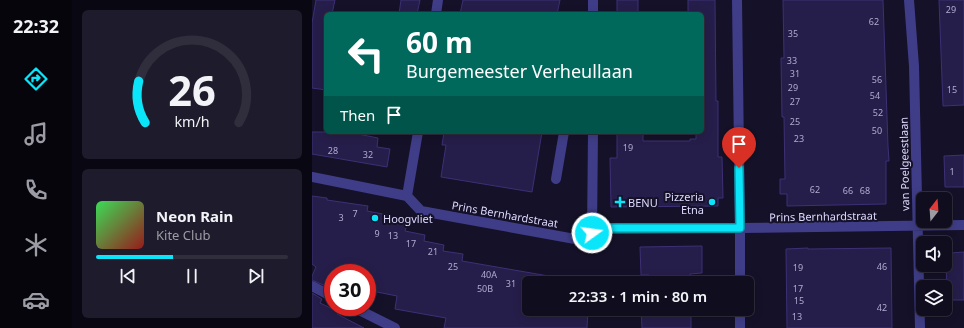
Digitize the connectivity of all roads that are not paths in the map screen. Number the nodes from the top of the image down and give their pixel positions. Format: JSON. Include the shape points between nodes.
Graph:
{"nodes":[{"id":1,"x":438,"y":0,"type":"edge"},
{"id":2,"x":593,"y":0,"type":"edge"},
{"id":3,"x":737,"y":0,"type":"edge"},
{"id":4,"x":909,"y":0,"type":"edge"},
{"id":5,"x":436,"y":12,"type":"edge"},
{"id":6,"x":593,"y":12,"type":"edge"},
{"id":7,"x":418,"y":134,"type":"edge"},
{"id":8,"x":564,"y":134,"type":"edge"},
{"id":9,"x":593,"y":134,"type":"edge"},
{"id":10,"x":312,"y":177,"type":"edge"},
{"id":11,"x":556,"y":180,"type":"dead end"},
{"id":12,"x":917,"y":192,"type":"edge"},
{"id":13,"x":408,"y":196,"type":"junction"},
{"id":14,"x":952,"y":226,"type":"edge"},
{"id":15,"x":964,"y":226,"type":"edge"},
{"id":16,"x":916,"y":227,"type":"edge"},
{"id":17,"x":740,"y":228,"type":"junction"},
{"id":18,"x":918,"y":228,"type":"edge"},
{"id":19,"x":592,"y":233,"type":"junction"},
{"id":20,"x":740,"y":276,"type":"edge"},
{"id":21,"x":312,"y":286,"type":"edge"},
{"id":22,"x":324,"y":292,"type":"edge"},
{"id":23,"x":371,"y":316,"type":"edge"},
{"id":24,"x":740,"y":316,"type":"edge"},
{"id":25,"x":395,"y":328,"type":"edge"},
{"id":26,"x":740,"y":328,"type":"edge"},
{"id":27,"x":920,"y":328,"type":"edge"}],
"edges":[{"from":1,"to":5,"type":"street"},
{"from":2,"to":6,"type":"street"},
{"from":3,"to":17,"type":"street"},
{"from":4,"to":12,"type":"street","name":"van Poelgeestlaan","via":[[914,66]]},
{"from":7,"to":13,"type":"street"},
{"from":8,"to":11,"type":"street"},
{"from":9,"to":19,"type":"street"},
{"from":10,"to":13,"type":"street"},
{"from":13,"to":19,"type":"street","name":"Prins Bernhardstraat","via":[[420,211],[575,239]]},
{"from":14,"to":15,"type":"street","name":"Prins Bernhardstraat"},
{"from":16,"to":17,"type":"street","name":"Prins Bernhardstraat"},
{"from":17,"to":19,"type":"street","name":"Prins Bernhardstraat","via":[[609,228]]},
{"from":17,"to":20,"type":"street"},
{"from":18,"to":27,"type":"street","name":"van Poelgeestlaan"},
{"from":21,"to":22,"type":"street"},
{"from":23,"to":25,"type":"street"},
{"from":24,"to":26,"type":"street"}]}
